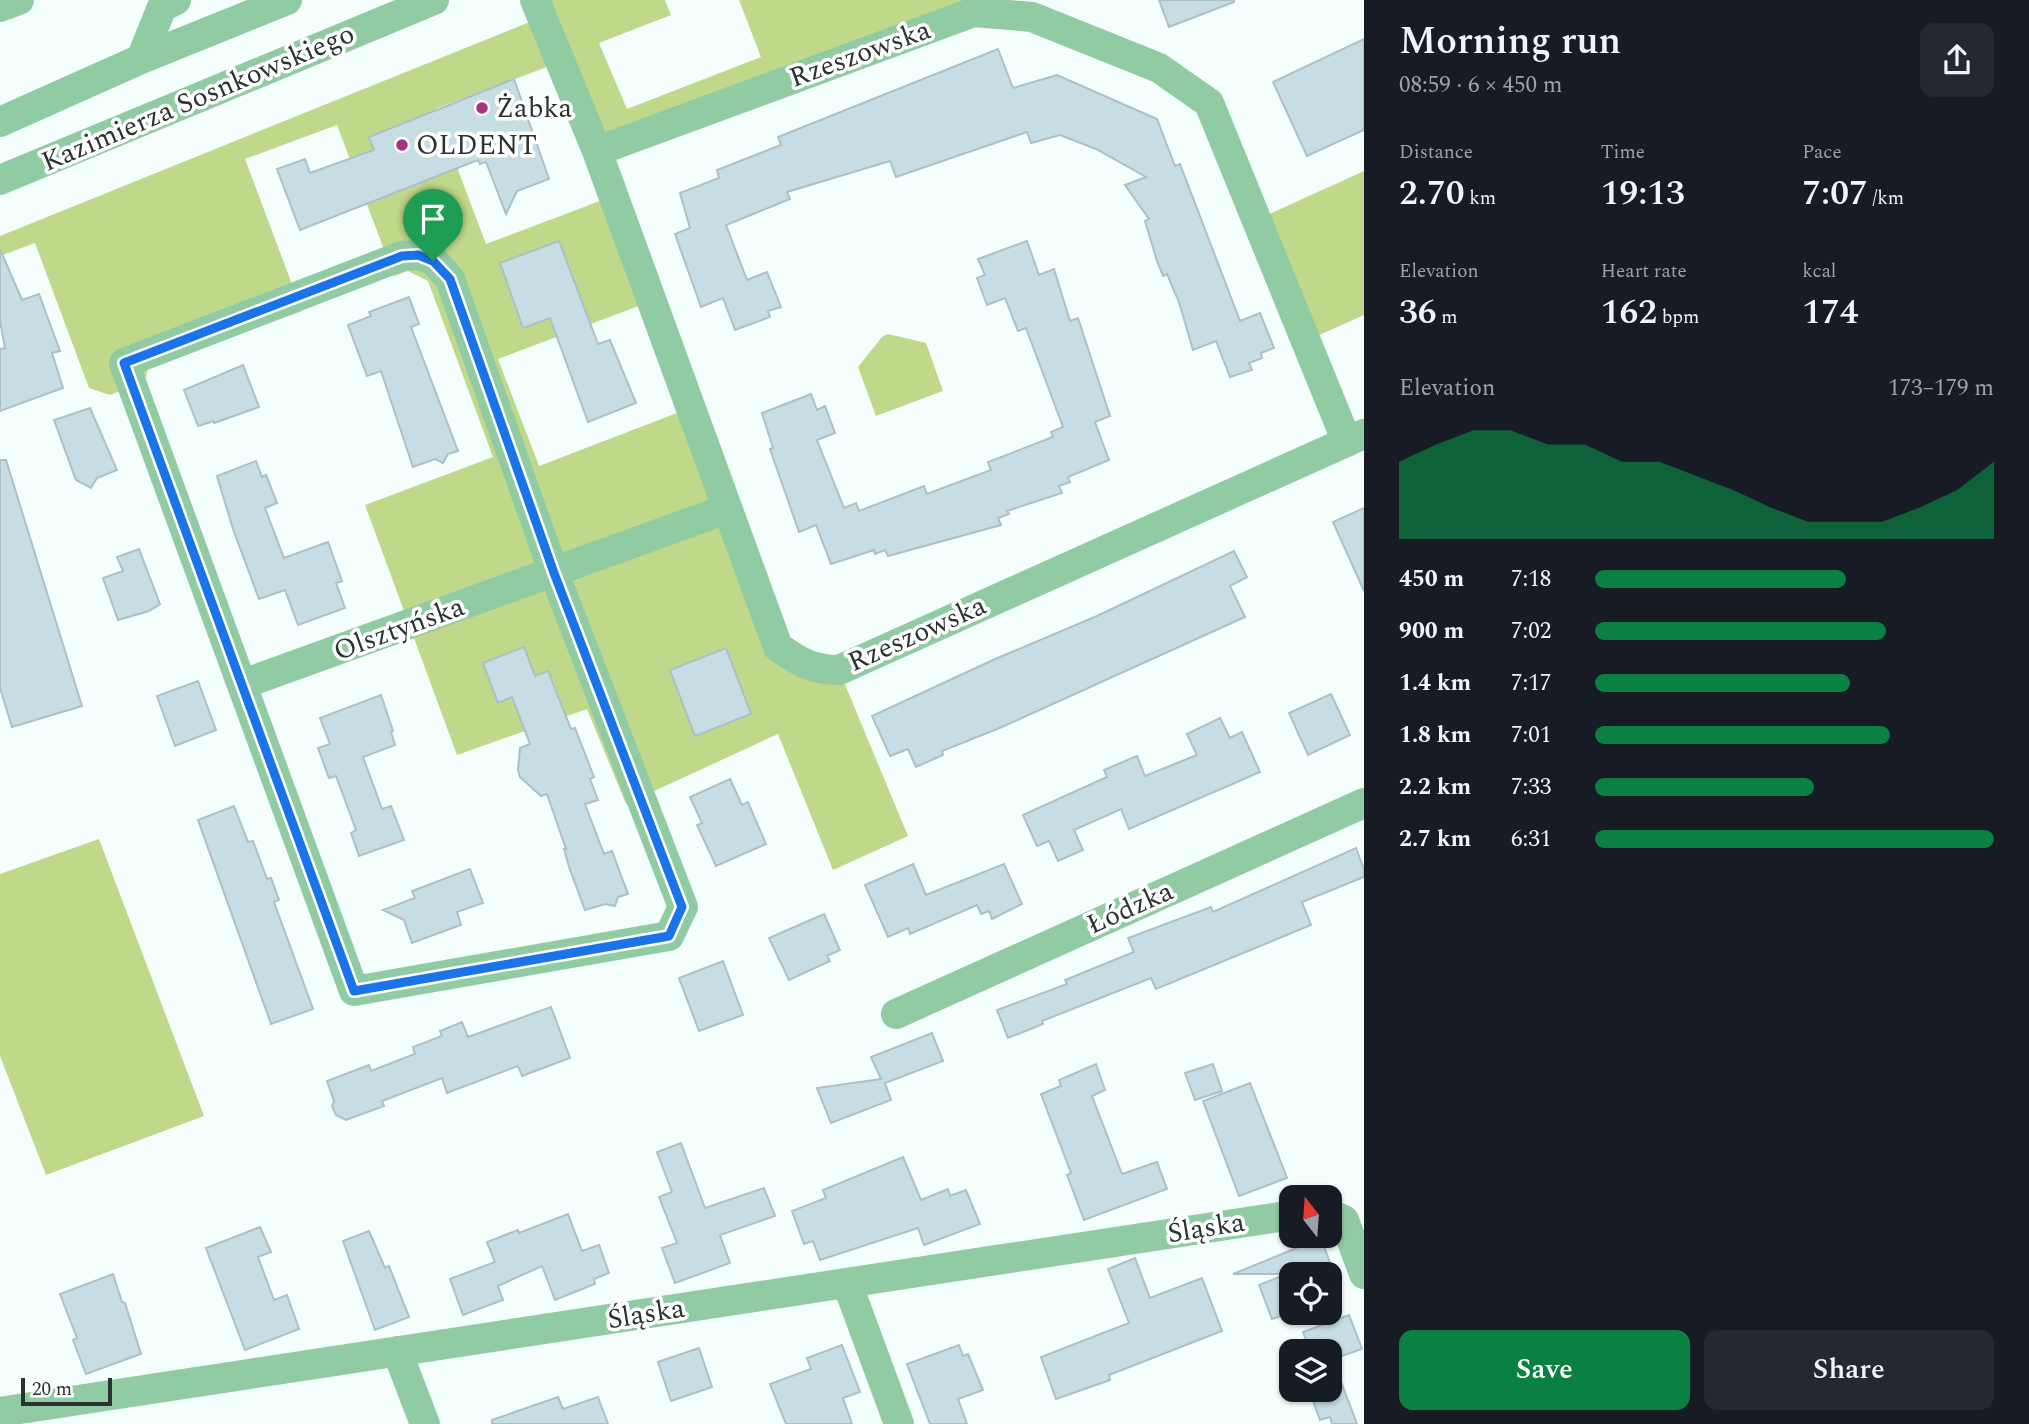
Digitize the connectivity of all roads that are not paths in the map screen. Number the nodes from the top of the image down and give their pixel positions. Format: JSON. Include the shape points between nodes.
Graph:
{"nodes":[{"id":1,"x":19,"y":0,"type":"edge"},
{"id":2,"x":176,"y":0,"type":"edge"},
{"id":3,"x":287,"y":0,"type":"edge"},
{"id":4,"x":434,"y":0,"type":"edge"},
{"id":5,"x":535,"y":0,"type":"edge"},
{"id":6,"x":0,"y":7,"type":"edge"},
{"id":7,"x":141,"y":59,"type":"junction"},
{"id":8,"x":0,"y":122,"type":"edge"},
{"id":9,"x":597,"y":151,"type":"junction"},
{"id":10,"x":0,"y":180,"type":"edge"},
{"id":11,"x":1355,"y":438,"type":"edge"},
{"id":12,"x":727,"y":509,"type":"junction"},
{"id":13,"x":554,"y":573,"type":"junction"},
{"id":14,"x":243,"y":684,"type":"junction"},
{"id":15,"x":1364,"y":803,"type":"edge"},
{"id":16,"x":896,"y":1014,"type":"dead end"},
{"id":17,"x":1279,"y":1217,"type":"edge"},
{"id":18,"x":1342,"y":1228,"type":"edge"},
{"id":19,"x":1364,"y":1274,"type":"edge"},
{"id":20,"x":847,"y":1283,"type":"junction"},
{"id":21,"x":397,"y":1351,"type":"junction"},
{"id":22,"x":0,"y":1413,"type":"edge"},
{"id":23,"x":4,"y":1424,"type":"edge"},
{"id":24,"x":425,"y":1424,"type":"edge"},
{"id":25,"x":899,"y":1424,"type":"edge"}],
"edges":[{"from":1,"to":6,"type":"street"},
{"from":2,"to":7,"type":"street","via":[[162,8]]},
{"from":3,"to":7,"type":"street","name":"Kazimierza Sosnkowskiego"},
{"from":4,"to":10,"type":"street","name":"Kazimierza Sosnkowskiego"},
{"from":5,"to":9,"type":"street","name":"Rzeszowska"},
{"from":7,"to":8,"type":"street","name":"Kazimierza Sosnkowskiego"},
{"from":9,"to":11,"type":"street","name":"Rzeszowska","via":[[974,12],[1032,17],[1159,68],[1209,103]]},
{"from":9,"to":12,"type":"street","name":"Rzeszowska"},
{"from":11,"to":12,"type":"street","name":"Rzeszowska","via":[[839,670],[817,670],[778,648]]},
{"from":12,"to":13,"type":"street","name":"Olsztyńska"},
{"from":13,"to":14,"type":"street","name":"Olsztyńska"},
{"from":13,"to":14,"type":"street","via":[[450,279],[433,261],[418,255],[402,256],[124,363]]},
{"from":13,"to":14,"type":"street","via":[[682,907],[669,936],[354,991]]},
{"from":15,"to":16,"type":"street","name":"Łódzka"},
{"from":17,"to":20,"type":"street","name":"Śląska"},
{"from":18,"to":19,"type":"street"},
{"from":20,"to":21,"type":"street","name":"Śląska"},
{"from":20,"to":25,"type":"street"},
{"from":21,"to":22,"type":"street","name":"Śląska"},
{"from":21,"to":24,"type":"street"},
{"from":22,"to":23,"type":"street"}]}
